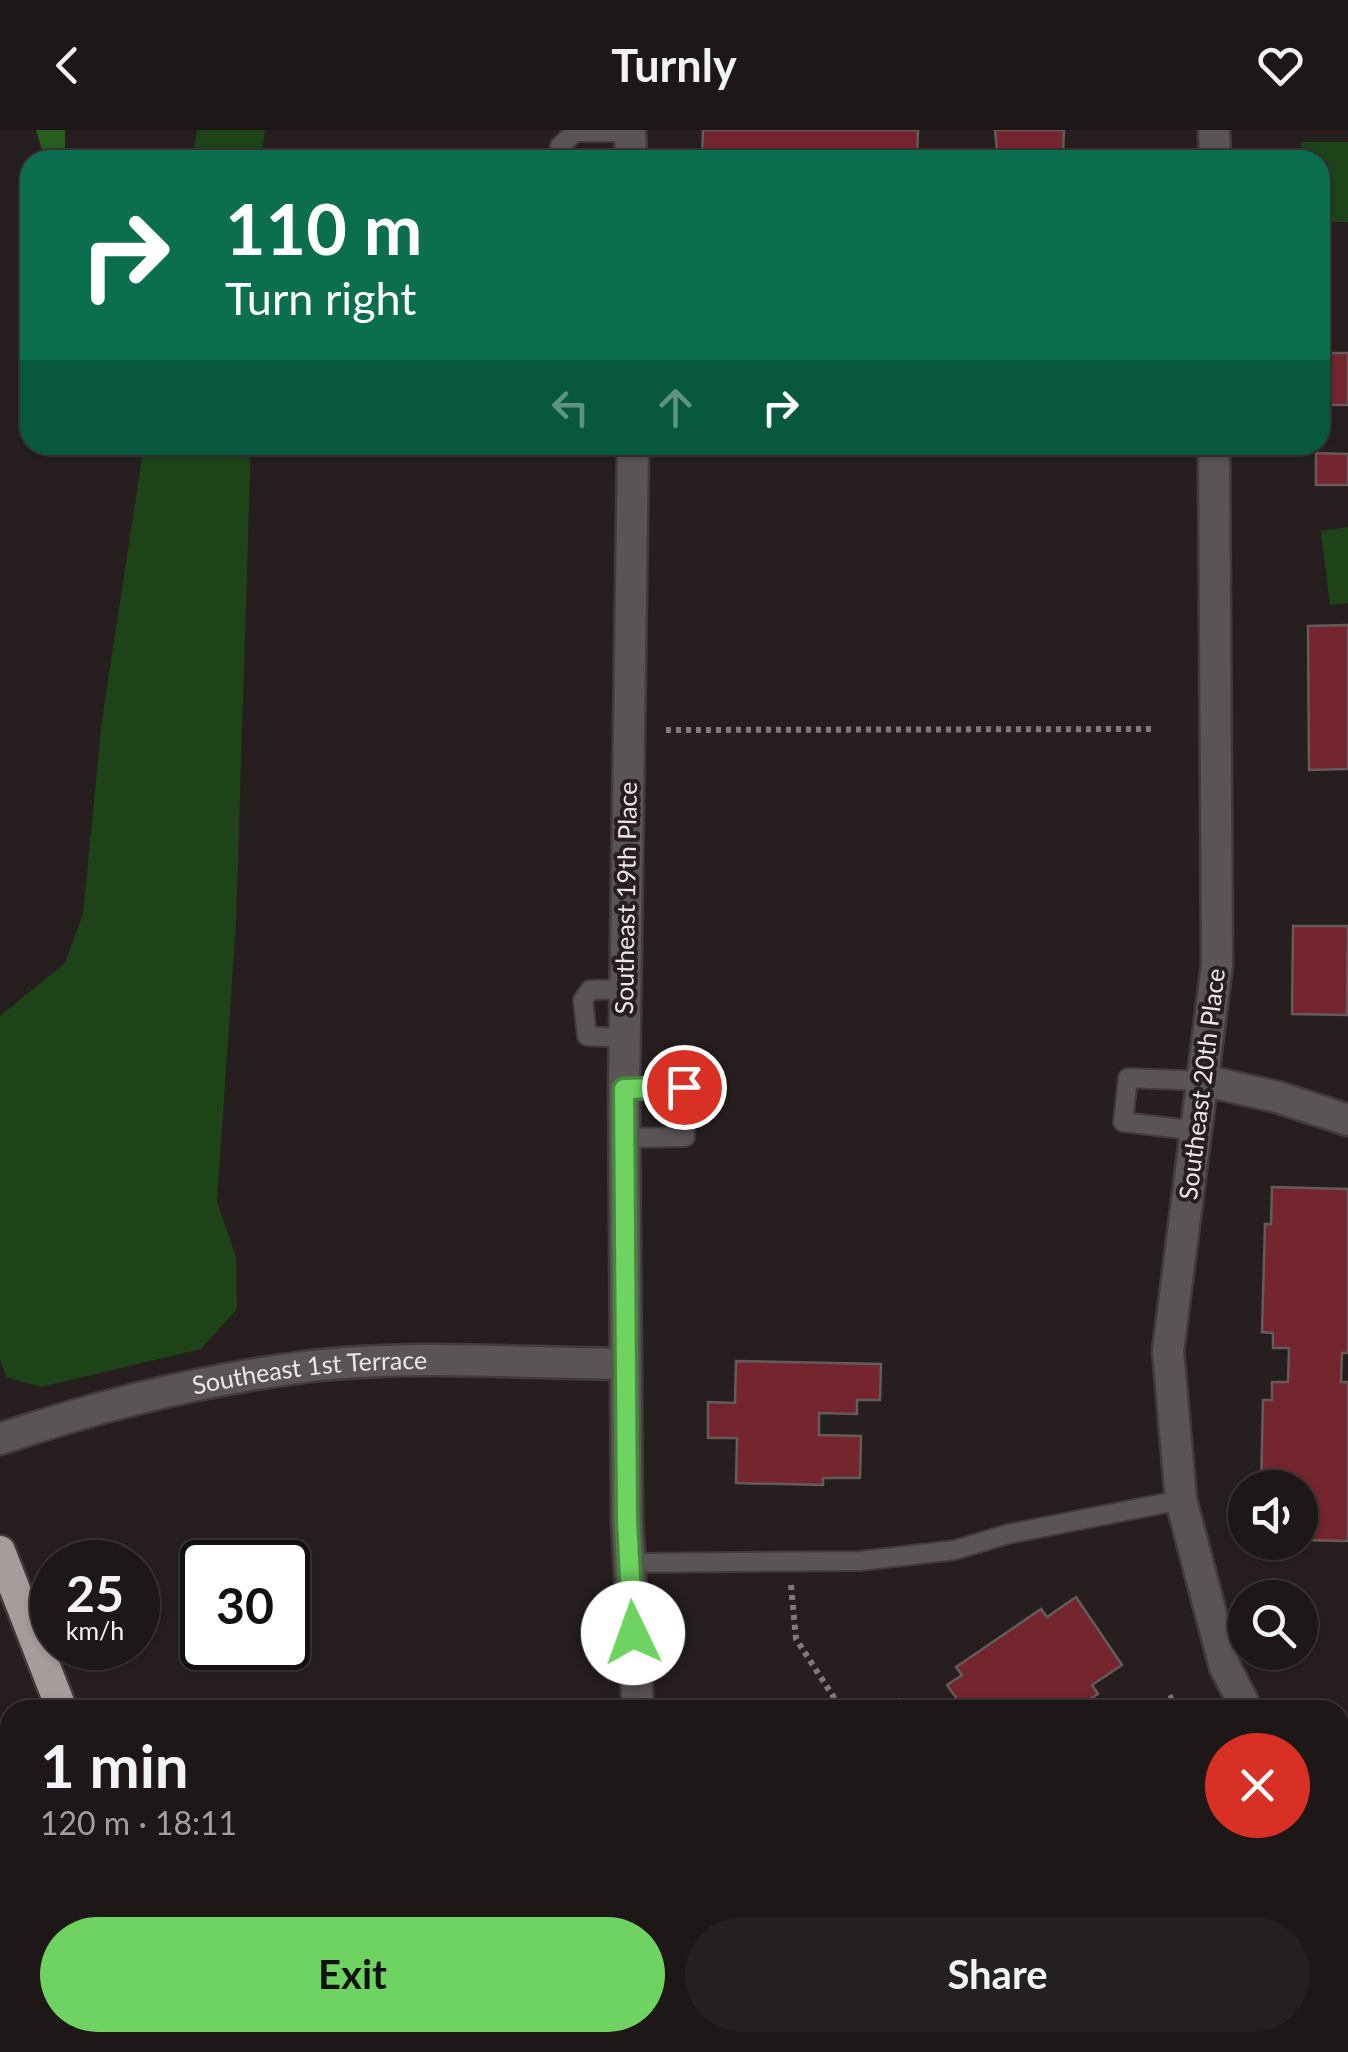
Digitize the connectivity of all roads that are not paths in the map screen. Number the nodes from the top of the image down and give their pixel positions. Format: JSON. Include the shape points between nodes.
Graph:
{"nodes":[{"id":1,"x":630,"y":141,"type":"edge"},
{"id":2,"x":560,"y":150,"type":"edge"},
{"id":3,"x":633,"y":455,"type":"edge"},
{"id":4,"x":1214,"y":455,"type":"edge"},
{"id":5,"x":624,"y":989,"type":"junction"},
{"id":6,"x":624,"y":1038,"type":"junction"},
{"id":7,"x":1206,"y":1081,"type":"junction"},
{"id":8,"x":624,"y":1089,"type":"junction"},
{"id":9,"x":1348,"y":1120,"type":"edge"},
{"id":10,"x":1199,"y":1131,"type":"junction"},
{"id":11,"x":624,"y":1138,"type":"junction"},
{"id":12,"x":625,"y":1364,"type":"junction"},
{"id":13,"x":0,"y":1439,"type":"edge"},
{"id":14,"x":1181,"y":1500,"type":"junction"},
{"id":15,"x":0,"y":1551,"type":"edge"},
{"id":16,"x":629,"y":1563,"type":"junction"},
{"id":17,"x":58,"y":1700,"type":"edge"},
{"id":18,"x":637,"y":1700,"type":"edge"},
{"id":19,"x":1241,"y":1700,"type":"edge"}],
"edges":[{"from":1,"to":2,"type":"lane","via":[[575,132]]},
{"from":3,"to":5,"type":"street","name":"Southeast 19th Place"},
{"from":4,"to":7,"type":"street","name":"Southeast 20th Place","via":[[1217,964]]},
{"from":5,"to":6,"type":"street","name":"Southeast 19th Place"},
{"from":5,"to":6,"type":"lane","via":[[590,990],[583,1000],[586,1036]]},
{"from":6,"to":8,"type":"street","name":"Southeast 19th Place"},
{"from":7,"to":9,"type":"street"},
{"from":7,"to":10,"type":"street","name":"Southeast 20th Place"},
{"from":7,"to":10,"type":"lane","via":[[1128,1078],[1123,1122]]},
{"from":8,"to":11,"type":"street","name":"Southeast 19th Place"},
{"from":8,"to":11,"type":"lane","via":[[684,1087],[685,1136]]},
{"from":10,"to":14,"type":"street","name":"Southeast 20th Place","via":[[1168,1350]]},
{"from":11,"to":12,"type":"street","name":"Southeast 19th Place"},
{"from":12,"to":13,"type":"street","name":"Southeast 1st Terrace","via":[[428,1360],[305,1367],[81,1411]]},
{"from":12,"to":16,"type":"street","name":"Southeast 19th Place"},
{"from":14,"to":16,"type":"lane","via":[[955,1550],[860,1561]]},
{"from":14,"to":19,"type":"street","name":"Southeast 20th Place","via":[[1225,1668]]},
{"from":15,"to":17,"type":"highway"},
{"from":16,"to":18,"type":"street","name":"Southeast 19th Place"}]}
